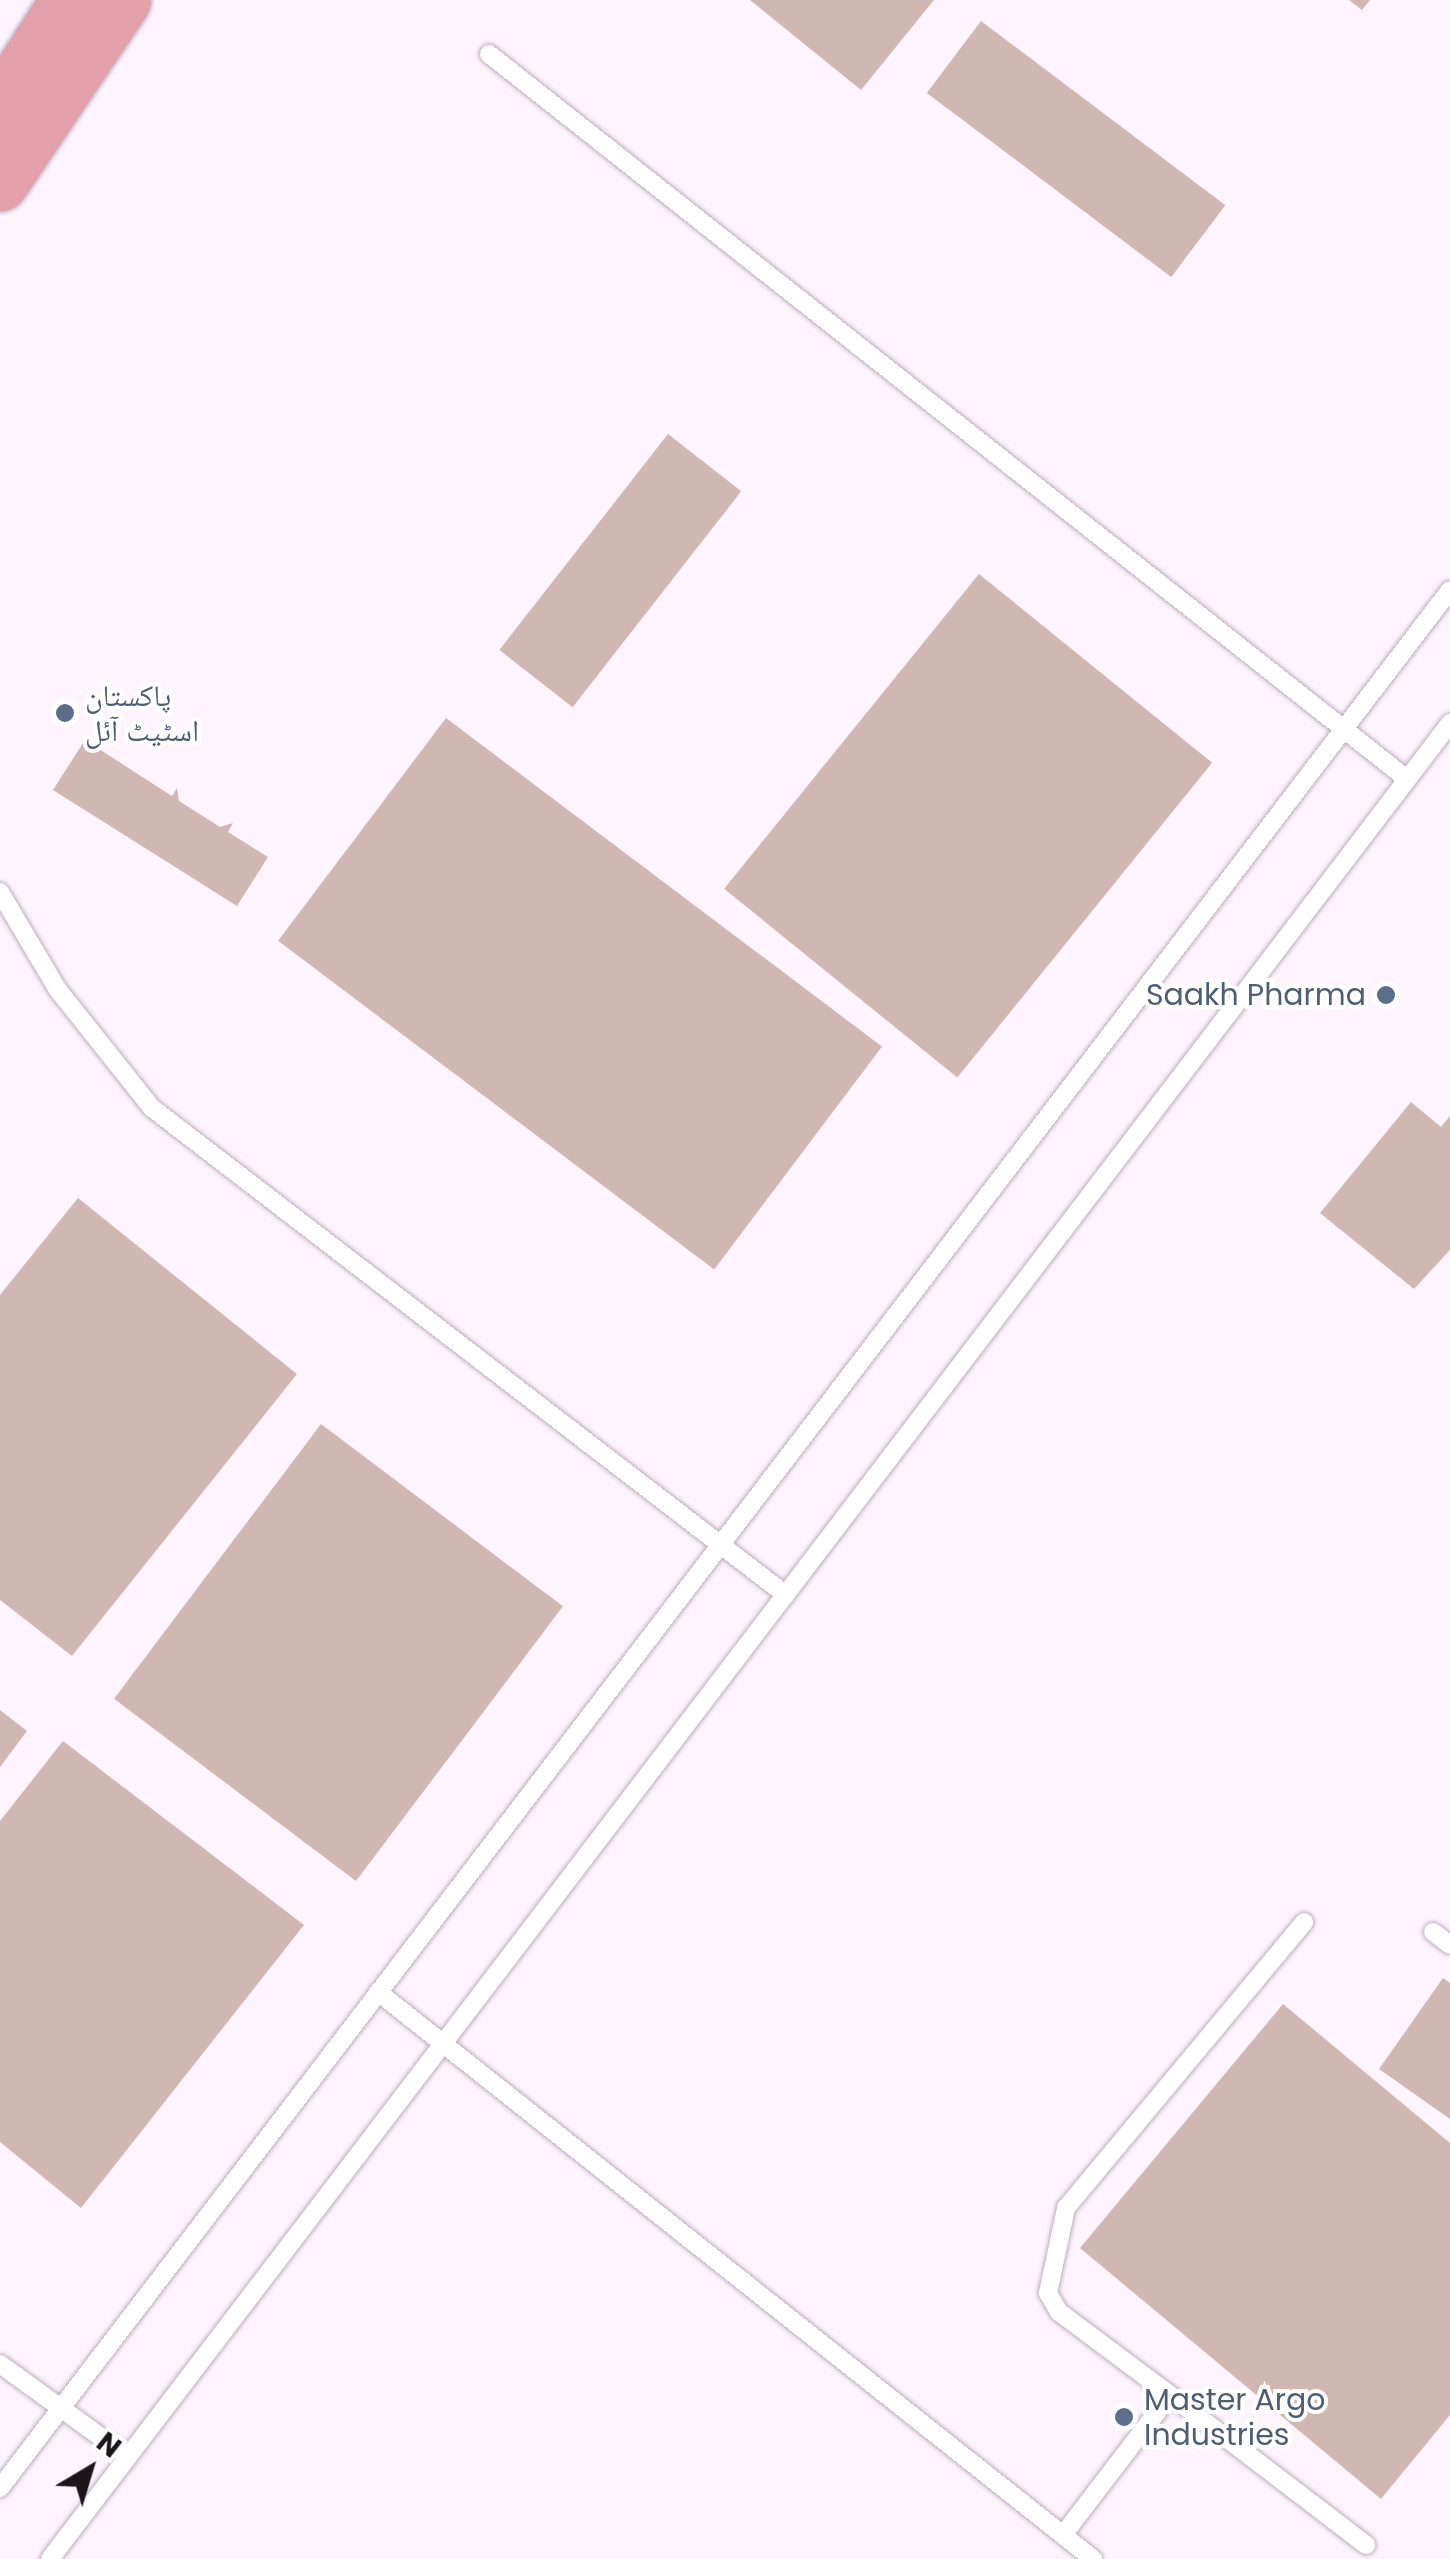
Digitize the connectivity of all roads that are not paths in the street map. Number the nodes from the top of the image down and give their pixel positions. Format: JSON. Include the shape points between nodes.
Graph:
{"nodes":[{"id":1,"x":68,"y":0,"type":"edge"},
{"id":2,"x":123,"y":0,"type":"edge"},
{"id":3,"x":489,"y":54,"type":"dead end"},
{"id":4,"x":0,"y":106,"type":"edge"},
{"id":5,"x":0,"y":183,"type":"edge"},
{"id":6,"x":1450,"y":590,"type":"edge"},
{"id":7,"x":1450,"y":723,"type":"edge"},
{"id":8,"x":1347,"y":724,"type":"junction"},
{"id":9,"x":1407,"y":779,"type":"junction"},
{"id":10,"x":0,"y":892,"type":"edge"},
{"id":11,"x":718,"y":1546,"type":"junction"},
{"id":12,"x":786,"y":1595,"type":"junction"},
{"id":13,"x":1304,"y":1922,"type":"dead end"},
{"id":14,"x":1433,"y":1932,"type":"dead end"},
{"id":15,"x":1450,"y":1945,"type":"edge"},
{"id":16,"x":378,"y":1992,"type":"junction"},
{"id":17,"x":443,"y":2044,"type":"junction"},
{"id":18,"x":0,"y":2364,"type":"edge"},
{"id":19,"x":1170,"y":2395,"type":"junction"},
{"id":20,"x":60,"y":2409,"type":"junction"},
{"id":21,"x":127,"y":2456,"type":"junction"},
{"id":22,"x":0,"y":2488,"type":"edge"},
{"id":23,"x":1062,"y":2535,"type":"junction"},
{"id":24,"x":1366,"y":2544,"type":"dead end"},
{"id":25,"x":50,"y":2559,"type":"edge"},
{"id":26,"x":1093,"y":2559,"type":"edge"}],
"edges":[{"from":1,"to":4,"type":"main road"},
{"from":2,"to":5,"type":"main road"},
{"from":3,"to":8,"type":"lane"},
{"from":6,"to":8,"type":"lane"},
{"from":7,"to":9,"type":"lane"},
{"from":8,"to":9,"type":"lane"},
{"from":8,"to":11,"type":"lane"},
{"from":9,"to":12,"type":"lane"},
{"from":10,"to":11,"type":"lane","via":[[58,990],[152,1108]]},
{"from":11,"to":12,"type":"lane"},
{"from":11,"to":16,"type":"lane"},
{"from":12,"to":17,"type":"lane"},
{"from":13,"to":19,"type":"lane","via":[[1066,2208],[1052,2245],[1048,2293],[1059,2312]]},
{"from":14,"to":15,"type":"lane"},
{"from":16,"to":17,"type":"lane"},
{"from":16,"to":20,"type":"lane"},
{"from":17,"to":21,"type":"lane"},
{"from":17,"to":23,"type":"lane"},
{"from":18,"to":20,"type":"lane"},
{"from":19,"to":23,"type":"lane"},
{"from":19,"to":24,"type":"lane"},
{"from":20,"to":21,"type":"lane"},
{"from":20,"to":22,"type":"lane"},
{"from":21,"to":25,"type":"lane"},
{"from":23,"to":26,"type":"lane"}]}
